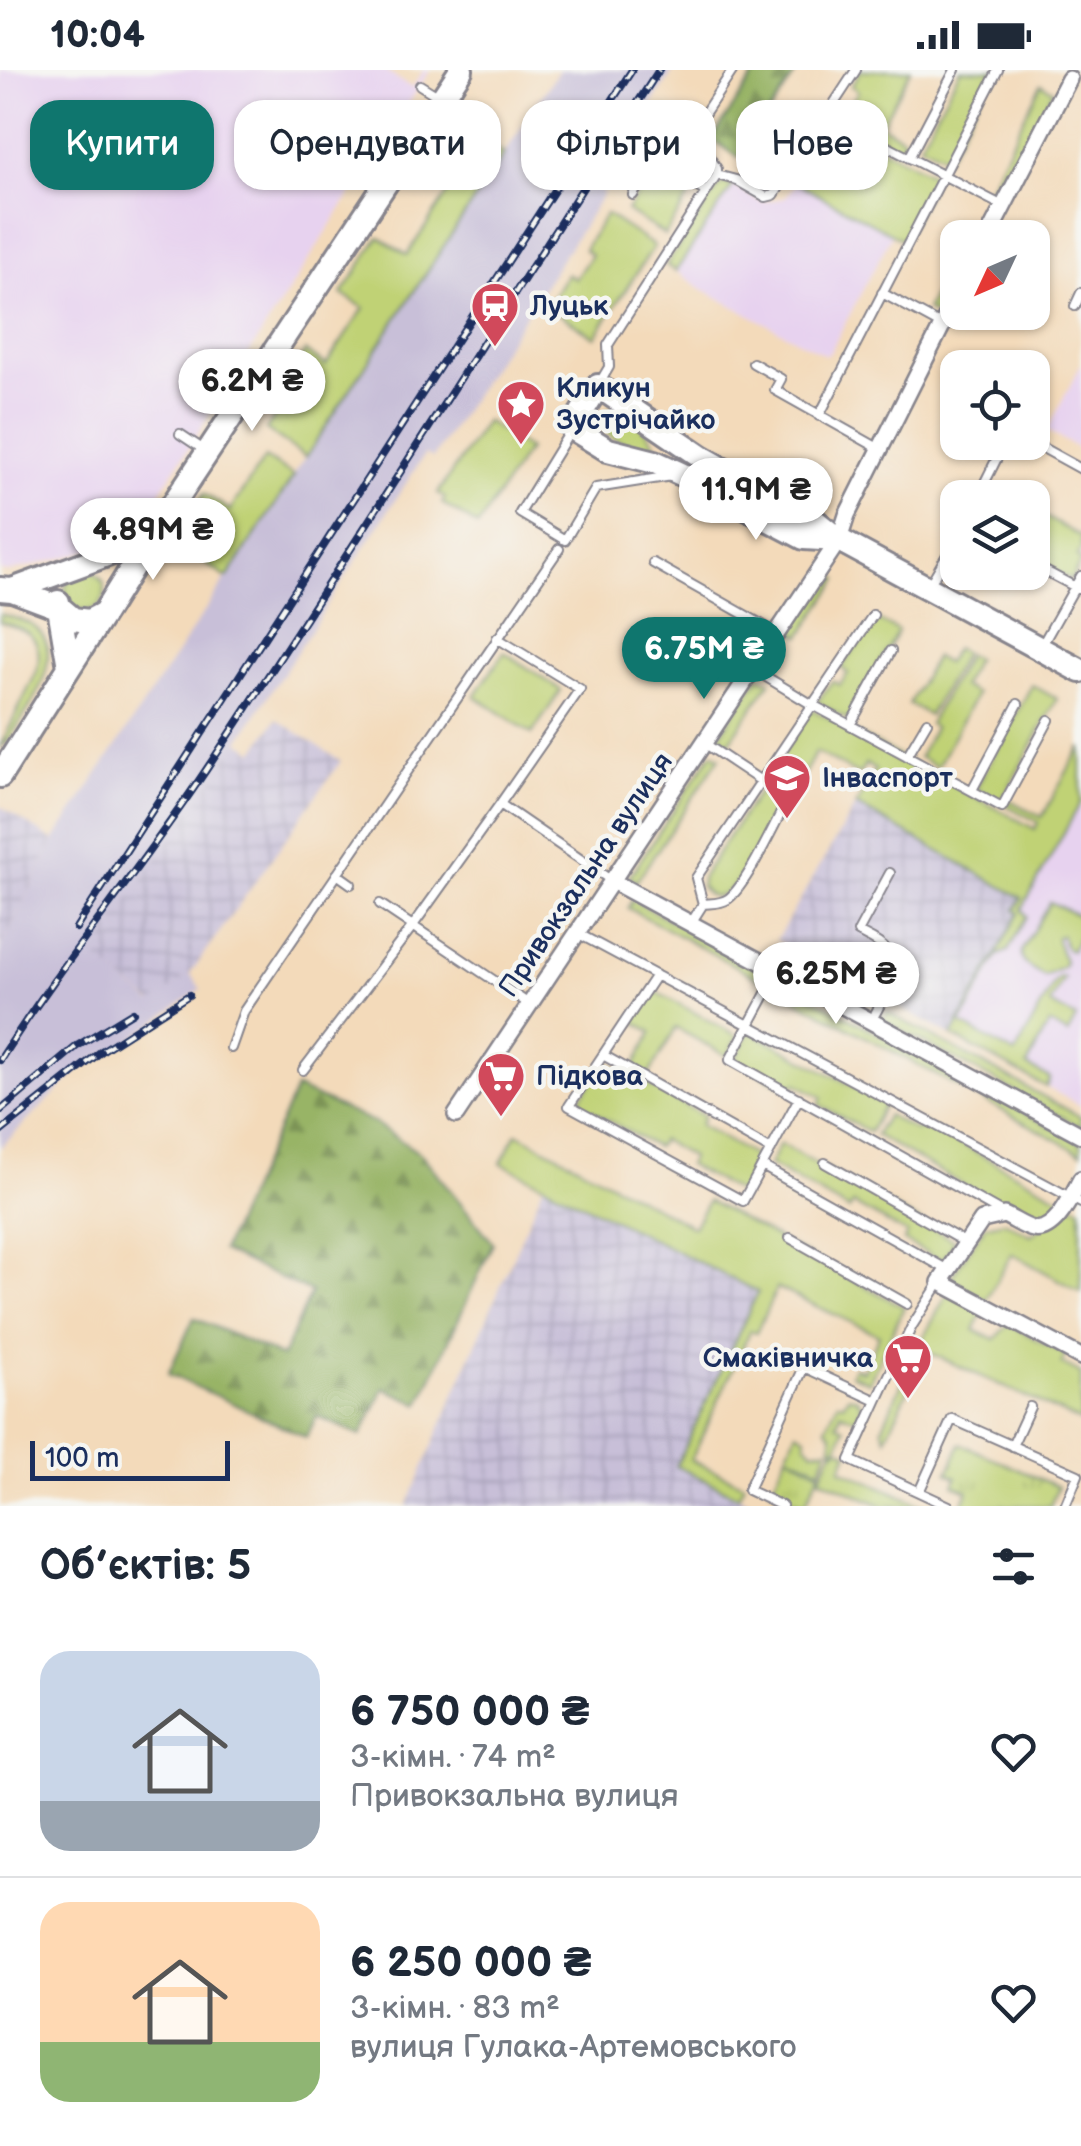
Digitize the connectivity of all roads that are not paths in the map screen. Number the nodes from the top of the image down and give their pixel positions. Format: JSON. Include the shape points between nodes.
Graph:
{"nodes":[{"id":1,"x":461,"y":70,"type":"edge"},
{"id":2,"x":733,"y":70,"type":"edge"},
{"id":3,"x":856,"y":70,"type":"edge"},
{"id":4,"x":955,"y":70,"type":"edge"},
{"id":5,"x":998,"y":70,"type":"edge"},
{"id":6,"x":1072,"y":83,"type":"edge"},
{"id":7,"x":420,"y":86,"type":"dead end"},
{"id":8,"x":442,"y":99,"type":"junction"},
{"id":9,"x":838,"y":100,"type":"edge"},
{"id":10,"x":888,"y":147,"type":"edge"},
{"id":11,"x":909,"y":158,"type":"junction"},
{"id":12,"x":942,"y":175,"type":"junction"},
{"id":13,"x":717,"y":176,"type":"junction"},
{"id":14,"x":736,"y":180,"type":"edge"},
{"id":15,"x":754,"y":190,"type":"edge"},
{"id":16,"x":777,"y":190,"type":"edge"},
{"id":17,"x":706,"y":192,"type":"junction"},
{"id":18,"x":633,"y":194,"type":"dead end"},
{"id":19,"x":1003,"y":206,"type":"junction"},
{"id":20,"x":996,"y":220,"type":"edge"},
{"id":21,"x":1081,"y":293,"type":"edge"},
{"id":22,"x":882,"y":294,"type":"junction"},
{"id":23,"x":1075,"y":306,"type":"dead end"},
{"id":24,"x":940,"y":325,"type":"edge"},
{"id":25,"x":940,"y":328,"type":"edge"},
{"id":26,"x":753,"y":364,"type":"dead end"},
{"id":27,"x":598,"y":386,"type":"junction"},
{"id":28,"x":820,"y":416,"type":"junction"},
{"id":29,"x":572,"y":428,"type":"junction"},
{"id":30,"x":180,"y":434,"type":"dead end"},
{"id":31,"x":880,"y":450,"type":"junction"},
{"id":32,"x":1050,"y":452,"type":"edge"},
{"id":33,"x":208,"y":453,"type":"junction"},
{"id":34,"x":1081,"y":469,"type":"edge"},
{"id":35,"x":681,"y":474,"type":"junction"},
{"id":36,"x":150,"y":539,"type":"junction"},
{"id":37,"x":839,"y":540,"type":"junction"},
{"id":38,"x":559,"y":549,"type":"dead end"},
{"id":39,"x":653,"y":563,"type":"dead end"},
{"id":40,"x":70,"y":567,"type":"junction"},
{"id":41,"x":940,"y":567,"type":"edge"},
{"id":42,"x":1050,"y":574,"type":"edge"},
{"id":43,"x":1081,"y":576,"type":"edge"},
{"id":44,"x":928,"y":588,"type":"junction"},
{"id":45,"x":1077,"y":588,"type":"edge"},
{"id":46,"x":6,"y":590,"type":"edge"},
{"id":47,"x":108,"y":607,"type":"junction"},
{"id":48,"x":60,"y":608,"type":"junction"},
{"id":49,"x":873,"y":616,"type":"dead end"},
{"id":50,"x":778,"y":633,"type":"junction"},
{"id":51,"x":497,"y":638,"type":"junction"},
{"id":52,"x":1040,"y":649,"type":"junction"},
{"id":53,"x":891,"y":651,"type":"dead end"},
{"id":54,"x":69,"y":667,"type":"junction"},
{"id":55,"x":753,"y":669,"type":"junction"},
{"id":56,"x":1081,"y":672,"type":"edge"},
{"id":57,"x":811,"y":704,"type":"junction"},
{"id":58,"x":1018,"y":704,"type":"dead end"},
{"id":59,"x":1049,"y":720,"type":"dead end"},
{"id":60,"x":927,"y":722,"type":"dead end"},
{"id":61,"x":850,"y":725,"type":"junction"},
{"id":62,"x":704,"y":743,"type":"junction"},
{"id":63,"x":907,"y":756,"type":"junction"},
{"id":64,"x":0,"y":773,"type":"edge"},
{"id":65,"x":760,"y":781,"type":"junction"},
{"id":66,"x":972,"y":790,"type":"junction"},
{"id":67,"x":500,"y":804,"type":"junction"},
{"id":68,"x":890,"y":873,"type":"dead end"},
{"id":69,"x":337,"y":874,"type":"junction"},
{"id":70,"x":612,"y":881,"type":"junction"},
{"id":71,"x":350,"y":884,"type":"dead end"},
{"id":72,"x":380,"y":904,"type":"dead end"},
{"id":73,"x":704,"y":904,"type":"junction"},
{"id":74,"x":691,"y":924,"type":"junction"},
{"id":75,"x":412,"y":926,"type":"junction"},
{"id":76,"x":577,"y":933,"type":"junction"},
{"id":77,"x":778,"y":970,"type":"junction"},
{"id":78,"x":656,"y":975,"type":"junction"},
{"id":79,"x":530,"y":1004,"type":"junction"},
{"id":80,"x":871,"y":1021,"type":"junction"},
{"id":81,"x":749,"y":1025,"type":"junction"},
{"id":82,"x":231,"y":1048,"type":"dead end"},
{"id":83,"x":603,"y":1055,"type":"junction"},
{"id":84,"x":303,"y":1070,"type":"dead end"},
{"id":85,"x":799,"y":1098,"type":"junction"},
{"id":86,"x":456,"y":1116,"type":"dead end"},
{"id":87,"x":1081,"y":1135,"type":"edge"},
{"id":88,"x":771,"y":1150,"type":"junction"},
{"id":89,"x":825,"y":1163,"type":"dead end"},
{"id":90,"x":762,"y":1166,"type":"junction"},
{"id":91,"x":1081,"y":1180,"type":"edge"},
{"id":92,"x":1076,"y":1200,"type":"edge"},
{"id":93,"x":1004,"y":1215,"type":"junction"},
{"id":94,"x":790,"y":1238,"type":"dead end"},
{"id":95,"x":966,"y":1243,"type":"junction"},
{"id":96,"x":944,"y":1276,"type":"junction"},
{"id":97,"x":906,"y":1304,"type":"dead end"},
{"id":98,"x":1081,"y":1357,"type":"edge"},
{"id":99,"x":877,"y":1400,"type":"junction"},
{"id":100,"x":1030,"y":1407,"type":"dead end"},
{"id":101,"x":1012,"y":1446,"type":"junction"},
{"id":102,"x":919,"y":1492,"type":"junction"},
{"id":103,"x":782,"y":1506,"type":"edge"},
{"id":104,"x":950,"y":1506,"type":"edge"},
{"id":105,"x":1065,"y":1506,"type":"edge"}],
"edges":[{"from":1,"to":8,"type":"main road"},
{"from":2,"to":13,"type":"lane","via":[[693,131]]},
{"from":3,"to":9,"type":"lane"},
{"from":4,"to":11,"type":"lane"},
{"from":5,"to":12,"type":"lane"},
{"from":6,"to":19,"type":"street"},
{"from":7,"to":8,"type":"lane"},
{"from":8,"to":33,"type":"main road"},
{"from":10,"to":11,"type":"lane"},
{"from":11,"to":12,"type":"lane"},
{"from":12,"to":19,"type":"lane"},
{"from":12,"to":22,"type":"lane"},
{"from":13,"to":14,"type":"lane"},
{"from":13,"to":17,"type":"lane"},
{"from":15,"to":16,"type":"lane","via":[[766,197]]},
{"from":17,"to":18,"type":"lane","via":[[654,160]]},
{"from":17,"to":27,"type":"lane","via":[[608,344],[610,367]]},
{"from":19,"to":20,"type":"street"},
{"from":21,"to":23,"type":"lane"},
{"from":22,"to":24,"type":"lane"},
{"from":22,"to":28,"type":"lane"},
{"from":25,"to":31,"type":"street","name":"Привокзальна вулиця"},
{"from":26,"to":28,"type":"lane","via":[[781,380],[775,390]]},
{"from":27,"to":29,"type":"main road"},
{"from":27,"to":37,"type":"main road"},
{"from":28,"to":31,"type":"lane"},
{"from":29,"to":35,"type":"main road","via":[[608,450]]},
{"from":29,"to":35,"type":"lane","via":[[520,513],[565,540],[596,488]]},
{"from":30,"to":33,"type":"lane"},
{"from":31,"to":37,"type":"street","name":"Привокзальна вулиця"},
{"from":32,"to":34,"type":"lane"},
{"from":33,"to":36,"type":"main road"},
{"from":35,"to":37,"type":"main road","via":[[804,538]]},
{"from":36,"to":40,"type":"main road"},
{"from":36,"to":47,"type":"main road"},
{"from":37,"to":44,"type":"main road"},
{"from":37,"to":50,"type":"street","name":"Привокзальна вулиця"},
{"from":38,"to":51,"type":"lane"},
{"from":39,"to":50,"type":"lane"},
{"from":40,"to":46,"type":"main road"},
{"from":40,"to":47,"type":"main road","via":[[92,564],[105,572],[112,585]]},
{"from":40,"to":48,"type":"main road","via":[[57,582]]},
{"from":41,"to":44,"type":"lane"},
{"from":42,"to":45,"type":"lane"},
{"from":43,"to":45,"type":"lane"},
{"from":44,"to":52,"type":"main road"},
{"from":45,"to":52,"type":"lane"},
{"from":46,"to":48,"type":"main road"},
{"from":47,"to":48,"type":"main road","via":[[90,621]]},
{"from":47,"to":54,"type":"main road"},
{"from":48,"to":54,"type":"main road"},
{"from":49,"to":57,"type":"lane"},
{"from":50,"to":55,"type":"street","name":"Привокзальна вулиця"},
{"from":51,"to":67,"type":"lane","via":[[580,689]]},
{"from":51,"to":69,"type":"lane"},
{"from":52,"to":56,"type":"main road"},
{"from":53,"to":61,"type":"lane"},
{"from":54,"to":64,"type":"main road"},
{"from":55,"to":57,"type":"lane"},
{"from":55,"to":62,"type":"street","name":"Привокзальна вулиця"},
{"from":57,"to":61,"type":"lane"},
{"from":57,"to":65,"type":"lane"},
{"from":58,"to":66,"type":"lane"},
{"from":59,"to":66,"type":"lane","via":[[1002,807]]},
{"from":60,"to":63,"type":"lane"},
{"from":61,"to":63,"type":"lane"},
{"from":62,"to":65,"type":"lane"},
{"from":62,"to":70,"type":"street","name":"Привокзальна вулиця"},
{"from":63,"to":66,"type":"lane"},
{"from":65,"to":73,"type":"lane","via":[[696,878]]},
{"from":65,"to":73,"type":"lane","via":[[788,799],[730,898]]},
{"from":67,"to":70,"type":"lane"},
{"from":67,"to":75,"type":"lane"},
{"from":68,"to":80,"type":"lane","via":[[858,932],[885,948],[892,966]]},
{"from":69,"to":71,"type":"lane"},
{"from":69,"to":82,"type":"lane","via":[[244,1011]]},
{"from":70,"to":74,"type":"street"},
{"from":70,"to":76,"type":"street","name":"Привокзальна вулиця"},
{"from":72,"to":75,"type":"lane"},
{"from":73,"to":74,"type":"lane"},
{"from":74,"to":77,"type":"street"},
{"from":75,"to":79,"type":"lane"},
{"from":75,"to":84,"type":"lane"},
{"from":76,"to":78,"type":"lane"},
{"from":76,"to":79,"type":"street","name":"Привокзальна вулиця"},
{"from":77,"to":80,"type":"street"},
{"from":77,"to":81,"type":"lane"},
{"from":78,"to":81,"type":"lane"},
{"from":78,"to":83,"type":"lane"},
{"from":79,"to":86,"type":"street","name":"Привокзальна вулиця"},
{"from":80,"to":87,"type":"street"},
{"from":81,"to":85,"type":"lane","via":[[730,1060]]},
{"from":81,"to":92,"type":"lane"},
{"from":83,"to":88,"type":"lane"},
{"from":83,"to":90,"type":"lane","via":[[569,1106],[743,1201]]},
{"from":85,"to":88,"type":"lane"},
{"from":85,"to":93,"type":"lane"},
{"from":88,"to":90,"type":"lane"},
{"from":89,"to":95,"type":"lane"},
{"from":90,"to":96,"type":"lane"},
{"from":91,"to":92,"type":"street"},
{"from":92,"to":93,"type":"street","via":[[1044,1229]]},
{"from":93,"to":95,"type":"street","via":[[982,1220]]},
{"from":94,"to":97,"type":"lane"},
{"from":95,"to":96,"type":"street"},
{"from":96,"to":98,"type":"street"},
{"from":96,"to":99,"type":"lane"},
{"from":99,"to":102,"type":"lane","via":[[850,1460]]},
{"from":99,"to":103,"type":"lane","via":[[804,1368],[748,1490]]},
{"from":100,"to":101,"type":"lane"},
{"from":101,"to":102,"type":"lane","via":[[952,1419]]},
{"from":101,"to":105,"type":"lane","via":[[1078,1475]]},
{"from":102,"to":104,"type":"lane"}]}
